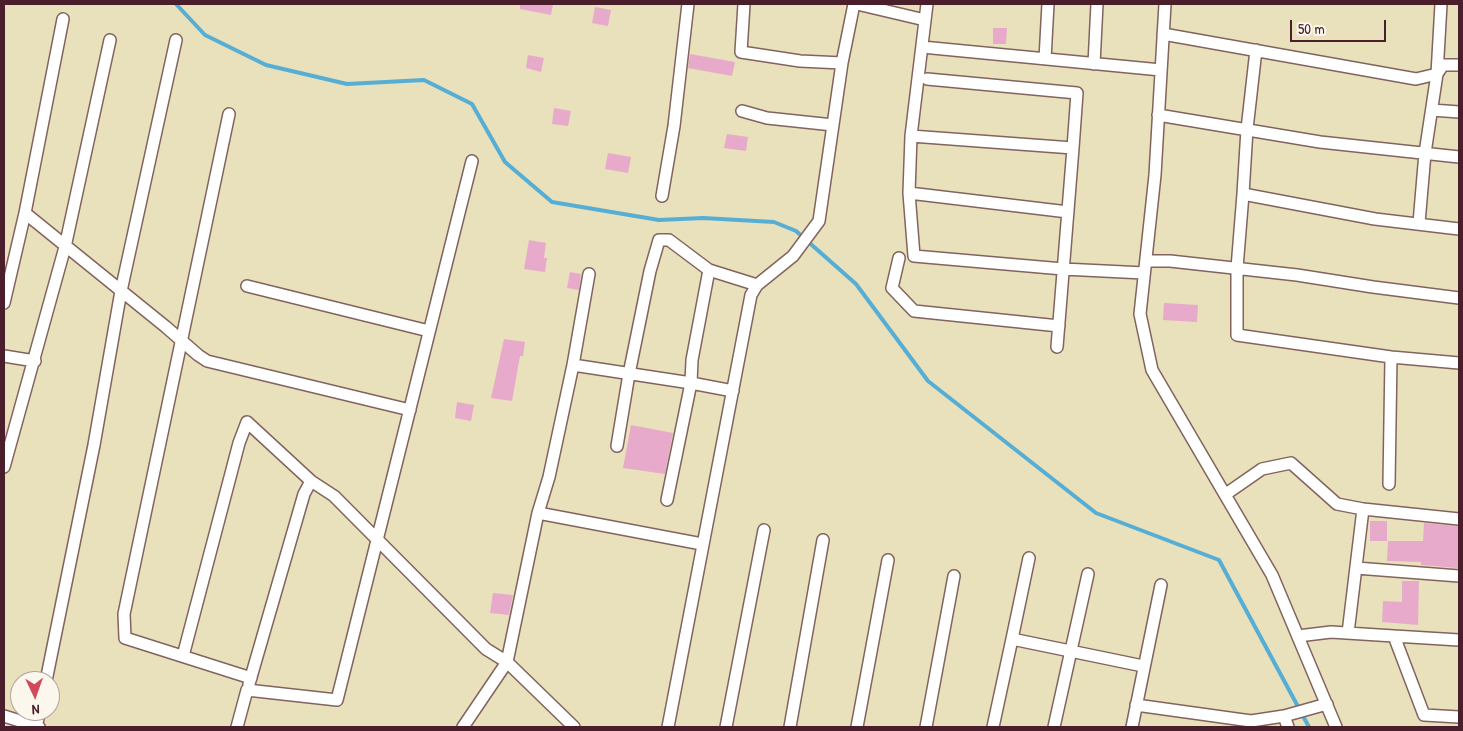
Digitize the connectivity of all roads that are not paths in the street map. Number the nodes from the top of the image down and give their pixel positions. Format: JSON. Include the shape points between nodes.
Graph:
{"nodes":[{"id":1,"x":688,"y":4,"type":"edge"},
{"id":2,"x":744,"y":4,"type":"edge"},
{"id":3,"x":856,"y":4,"type":"edge"},
{"id":4,"x":928,"y":4,"type":"edge"},
{"id":5,"x":1048,"y":4,"type":"edge"},
{"id":6,"x":1097,"y":4,"type":"edge"},
{"id":7,"x":1165,"y":4,"type":"edge"},
{"id":8,"x":1441,"y":4,"type":"edge"},
{"id":9,"x":63,"y":19,"type":"dead end"},
{"id":10,"x":925,"y":20,"type":"junction"},
{"id":11,"x":1163,"y":34,"type":"junction"},
{"id":12,"x":110,"y":40,"type":"dead end"},
{"id":13,"x":176,"y":40,"type":"dead end"},
{"id":14,"x":922,"y":47,"type":"junction"},
{"id":15,"x":1256,"y":50,"type":"junction"},
{"id":16,"x":1045,"y":59,"type":"junction"},
{"id":17,"x":842,"y":63,"type":"junction"},
{"id":18,"x":1094,"y":64,"type":"junction"},
{"id":19,"x":1459,"y":65,"type":"edge"},
{"id":20,"x":1161,"y":70,"type":"junction"},
{"id":21,"x":1437,"y":74,"type":"junction"},
{"id":22,"x":927,"y":79,"type":"dead end"},
{"id":23,"x":1432,"y":110,"type":"junction"},
{"id":24,"x":742,"y":111,"type":"dead end"},
{"id":25,"x":1459,"y":112,"type":"edge"},
{"id":26,"x":229,"y":114,"type":"dead end"},
{"id":27,"x":1158,"y":114,"type":"junction"},
{"id":28,"x":833,"y":125,"type":"junction"},
{"id":29,"x":1246,"y":129,"type":"junction"},
{"id":30,"x":911,"y":136,"type":"junction"},
{"id":31,"x":1073,"y":148,"type":"junction"},
{"id":32,"x":1425,"y":154,"type":"junction"},
{"id":33,"x":1459,"y":157,"type":"edge"},
{"id":34,"x":472,"y":160,"type":"dead end"},
{"id":35,"x":909,"y":194,"type":"junction"},
{"id":36,"x":1243,"y":194,"type":"junction"},
{"id":37,"x":662,"y":196,"type":"dead end"},
{"id":38,"x":1068,"y":212,"type":"junction"},
{"id":39,"x":24,"y":213,"type":"junction"},
{"id":40,"x":1419,"y":223,"type":"junction"},
{"id":41,"x":1459,"y":229,"type":"edge"},
{"id":42,"x":65,"y":247,"type":"junction"},
{"id":43,"x":899,"y":258,"type":"dead end"},
{"id":44,"x":1146,"y":261,"type":"junction"},
{"id":45,"x":1237,"y":268,"type":"junction"},
{"id":46,"x":1063,"y":269,"type":"junction"},
{"id":47,"x":709,"y":270,"type":"junction"},
{"id":48,"x":1144,"y":273,"type":"junction"},
{"id":49,"x":589,"y":274,"type":"dead end"},
{"id":50,"x":757,"y":285,"type":"junction"},
{"id":51,"x":246,"y":286,"type":"dead end"},
{"id":52,"x":121,"y":291,"type":"junction"},
{"id":53,"x":1459,"y":298,"type":"edge"},
{"id":54,"x":4,"y":303,"type":"edge"},
{"id":55,"x":1059,"y":326,"type":"junction"},
{"id":56,"x":429,"y":331,"type":"junction"},
{"id":57,"x":183,"y":342,"type":"junction"},
{"id":58,"x":1057,"y":347,"type":"dead end"},
{"id":59,"x":4,"y":356,"type":"edge"},
{"id":60,"x":1391,"y":357,"type":"junction"},
{"id":61,"x":35,"y":361,"type":"junction"},
{"id":62,"x":1459,"y":363,"type":"edge"},
{"id":63,"x":573,"y":365,"type":"junction"},
{"id":64,"x":629,"y":374,"type":"junction"},
{"id":65,"x":691,"y":383,"type":"junction"},
{"id":66,"x":733,"y":391,"type":"junction"},
{"id":67,"x":410,"y":410,"type":"junction"},
{"id":68,"x":617,"y":446,"type":"dead end"},
{"id":69,"x":4,"y":466,"type":"edge"},
{"id":70,"x":311,"y":481,"type":"junction"},
{"id":71,"x":1389,"y":484,"type":"dead end"},
{"id":72,"x":1226,"y":494,"type":"junction"},
{"id":73,"x":667,"y":500,"type":"dead end"},
{"id":74,"x":1363,"y":509,"type":"junction"},
{"id":75,"x":538,"y":513,"type":"junction"},
{"id":76,"x":1459,"y":519,"type":"edge"},
{"id":77,"x":764,"y":530,"type":"dead end"},
{"id":78,"x":377,"y":540,"type":"junction"},
{"id":79,"x":823,"y":540,"type":"dead end"},
{"id":80,"x":702,"y":544,"type":"junction"},
{"id":81,"x":1029,"y":558,"type":"dead end"},
{"id":82,"x":888,"y":560,"type":"dead end"},
{"id":83,"x":1356,"y":568,"type":"junction"},
{"id":84,"x":1088,"y":574,"type":"dead end"},
{"id":85,"x":954,"y":576,"type":"dead end"},
{"id":86,"x":1459,"y":576,"type":"edge"},
{"id":87,"x":1161,"y":585,"type":"dead end"},
{"id":88,"x":1348,"y":633,"type":"junction"},
{"id":89,"x":1298,"y":636,"type":"junction"},
{"id":90,"x":1394,"y":636,"type":"junction"},
{"id":91,"x":1012,"y":639,"type":"junction"},
{"id":92,"x":1459,"y":640,"type":"edge"},
{"id":93,"x":1071,"y":650,"type":"junction"},
{"id":94,"x":183,"y":656,"type":"junction"},
{"id":95,"x":507,"y":662,"type":"junction"},
{"id":96,"x":1144,"y":666,"type":"junction"},
{"id":97,"x":48,"y":671,"type":"edge"},
{"id":98,"x":251,"y":678,"type":"junction"},
{"id":99,"x":247,"y":690,"type":"junction"},
{"id":100,"x":1327,"y":704,"type":"junction"},
{"id":101,"x":1136,"y":705,"type":"junction"},
{"id":102,"x":1424,"y":715,"type":"junction"},
{"id":103,"x":4,"y":716,"type":"edge"},
{"id":104,"x":1459,"y":717,"type":"edge"},
{"id":105,"x":1288,"y":719,"type":"edge"},
{"id":106,"x":1205,"y":722,"type":"edge"},
{"id":107,"x":1252,"y":724,"type":"edge"},
{"id":108,"x":38,"y":727,"type":"edge"},
{"id":109,"x":237,"y":727,"type":"edge"},
{"id":110,"x":463,"y":727,"type":"edge"},
{"id":111,"x":574,"y":727,"type":"edge"},
{"id":112,"x":668,"y":727,"type":"edge"},
{"id":113,"x":726,"y":727,"type":"edge"},
{"id":114,"x":790,"y":727,"type":"edge"},
{"id":115,"x":858,"y":727,"type":"edge"},
{"id":116,"x":926,"y":727,"type":"edge"},
{"id":117,"x":993,"y":727,"type":"edge"},
{"id":118,"x":1054,"y":727,"type":"edge"},
{"id":119,"x":1132,"y":727,"type":"edge"},
{"id":120,"x":1336,"y":727,"type":"edge"},
{"id":121,"x":1429,"y":727,"type":"edge"}],
"edges":[{"from":1,"to":37,"type":"street"},
{"from":2,"to":17,"type":"street","via":[[741,52],[800,61]]},
{"from":3,"to":10,"type":"street"},
{"from":3,"to":17,"type":"street"},
{"from":4,"to":10,"type":"street"},
{"from":5,"to":16,"type":"street"},
{"from":6,"to":18,"type":"street"},
{"from":7,"to":11,"type":"street"},
{"from":8,"to":21,"type":"street"},
{"from":9,"to":39,"type":"street"},
{"from":10,"to":14,"type":"street"},
{"from":11,"to":15,"type":"street"},
{"from":11,"to":20,"type":"street"},
{"from":12,"to":42,"type":"street"},
{"from":13,"to":52,"type":"street"},
{"from":14,"to":16,"type":"street"},
{"from":14,"to":30,"type":"street"},
{"from":15,"to":21,"type":"street","via":[[1416,78]]},
{"from":15,"to":29,"type":"street"},
{"from":16,"to":18,"type":"street"},
{"from":17,"to":28,"type":"street"},
{"from":18,"to":20,"type":"street"},
{"from":19,"to":21,"type":"street","via":[[1443,65]]},
{"from":20,"to":27,"type":"street"},
{"from":21,"to":23,"type":"street"},
{"from":22,"to":31,"type":"street","via":[[1077,93]]},
{"from":23,"to":25,"type":"street"},
{"from":23,"to":32,"type":"street"},
{"from":24,"to":28,"type":"street","via":[[767,118]]},
{"from":26,"to":57,"type":"street"},
{"from":27,"to":29,"type":"street"},
{"from":27,"to":44,"type":"street"},
{"from":28,"to":50,"type":"street","via":[[819,221],[793,256]]},
{"from":29,"to":32,"type":"street","via":[[1320,142]]},
{"from":29,"to":36,"type":"street"},
{"from":30,"to":31,"type":"street"},
{"from":30,"to":35,"type":"street"},
{"from":31,"to":38,"type":"street"},
{"from":32,"to":33,"type":"street"},
{"from":32,"to":40,"type":"street"},
{"from":34,"to":56,"type":"street"},
{"from":35,"to":38,"type":"street"},
{"from":35,"to":46,"type":"street","via":[[914,256]]},
{"from":36,"to":40,"type":"street","via":[[1375,219]]},
{"from":36,"to":45,"type":"street"},
{"from":38,"to":46,"type":"street"},
{"from":39,"to":42,"type":"street"},
{"from":39,"to":54,"type":"street"},
{"from":40,"to":41,"type":"street"},
{"from":42,"to":52,"type":"street"},
{"from":42,"to":61,"type":"street"},
{"from":43,"to":55,"type":"street","via":[[892,288],[914,311]]},
{"from":44,"to":45,"type":"street"},
{"from":44,"to":48,"type":"street"},
{"from":45,"to":53,"type":"street"},
{"from":45,"to":60,"type":"street","via":[[1237,335]]},
{"from":46,"to":48,"type":"street"},
{"from":46,"to":55,"type":"street"},
{"from":47,"to":50,"type":"street"},
{"from":47,"to":64,"type":"street","via":[[670,240],[659,240]]},
{"from":47,"to":65,"type":"street","via":[[692,360]]},
{"from":48,"to":72,"type":"street","via":[[1140,314],[1152,370]]},
{"from":49,"to":63,"type":"street"},
{"from":50,"to":66,"type":"street","via":[[751,295]]},
{"from":51,"to":56,"type":"street"},
{"from":52,"to":57,"type":"street"},
{"from":52,"to":97,"type":"street"},
{"from":55,"to":58,"type":"street"},
{"from":56,"to":67,"type":"street"},
{"from":57,"to":67,"type":"street","via":[[207,360]]},
{"from":57,"to":94,"type":"street","via":[[168,398],[124,614],[125,638]]},
{"from":59,"to":61,"type":"street"},
{"from":60,"to":62,"type":"street"},
{"from":60,"to":71,"type":"street"},
{"from":61,"to":69,"type":"street"},
{"from":63,"to":64,"type":"street"},
{"from":63,"to":75,"type":"street"},
{"from":64,"to":65,"type":"street"},
{"from":64,"to":68,"type":"street"},
{"from":65,"to":66,"type":"street"},
{"from":65,"to":73,"type":"street"},
{"from":66,"to":80,"type":"street"},
{"from":67,"to":78,"type":"street"},
{"from":70,"to":78,"type":"street","via":[[334,496]]},
{"from":70,"to":94,"type":"street","via":[[250,423],[245,424]]},
{"from":70,"to":98,"type":"street","via":[[304,494]]},
{"from":72,"to":74,"type":"street","via":[[1262,469],[1291,463],[1337,504]]},
{"from":72,"to":89,"type":"street","via":[[1272,575]]},
{"from":74,"to":76,"type":"street"},
{"from":74,"to":83,"type":"street"},
{"from":75,"to":80,"type":"street"},
{"from":75,"to":95,"type":"street"},
{"from":77,"to":113,"type":"street"},
{"from":78,"to":95,"type":"street","via":[[486,649]]},
{"from":78,"to":99,"type":"street","via":[[337,700]]},
{"from":79,"to":114,"type":"street"},
{"from":80,"to":112,"type":"street"},
{"from":81,"to":91,"type":"street"},
{"from":82,"to":115,"type":"street"},
{"from":83,"to":86,"type":"street"},
{"from":83,"to":88,"type":"street"},
{"from":84,"to":93,"type":"street"},
{"from":85,"to":116,"type":"street"},
{"from":87,"to":96,"type":"street"},
{"from":88,"to":89,"type":"street"},
{"from":88,"to":90,"type":"street"},
{"from":89,"to":100,"type":"street"},
{"from":90,"to":92,"type":"street"},
{"from":90,"to":102,"type":"street"},
{"from":91,"to":93,"type":"street"},
{"from":91,"to":117,"type":"street"},
{"from":93,"to":96,"type":"street"},
{"from":93,"to":118,"type":"street"},
{"from":94,"to":98,"type":"street"},
{"from":95,"to":110,"type":"street"},
{"from":95,"to":111,"type":"street"},
{"from":96,"to":101,"type":"street"},
{"from":98,"to":99,"type":"street"},
{"from":99,"to":109,"type":"street"},
{"from":100,"to":105,"type":"street"},
{"from":100,"to":120,"type":"street"},
{"from":101,"to":106,"type":"street"},
{"from":101,"to":119,"type":"street"},
{"from":102,"to":104,"type":"street"},
{"from":102,"to":121,"type":"street"},
{"from":103,"to":108,"type":"street"},
{"from":105,"to":107,"type":"street"},
{"from":106,"to":107,"type":"street"}]}
